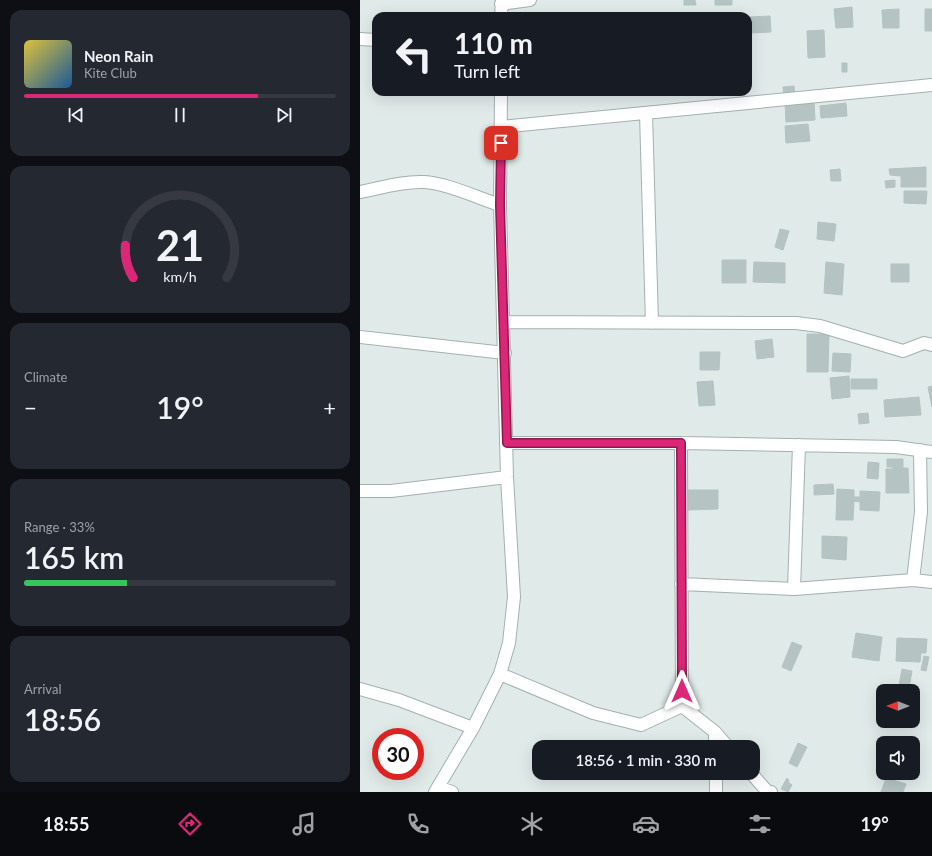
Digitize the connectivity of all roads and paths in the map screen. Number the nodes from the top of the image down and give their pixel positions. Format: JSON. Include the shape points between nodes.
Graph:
{"nodes":[{"id":1,"x":530,"y":0,"type":"edge"},
{"id":2,"x":501,"y":7,"type":"edge"},
{"id":3,"x":360,"y":39,"type":"edge"},
{"id":4,"x":372,"y":40,"type":"edge"},
{"id":5,"x":932,"y":85,"type":"edge"},
{"id":6,"x":501,"y":96,"type":"edge"},
{"id":7,"x":646,"y":113,"type":"junction"},
{"id":8,"x":501,"y":127,"type":"junction"},
{"id":9,"x":360,"y":192,"type":"edge"},
{"id":10,"x":500,"y":205,"type":"junction"},
{"id":11,"x":504,"y":322,"type":"junction"},
{"id":12,"x":652,"y":322,"type":"junction"},
{"id":13,"x":360,"y":337,"type":"edge"},
{"id":14,"x":932,"y":345,"type":"edge"},
{"id":15,"x":505,"y":353,"type":"junction"},
{"id":16,"x":507,"y":443,"type":"junction"},
{"id":17,"x":681,"y":443,"type":"junction"},
{"id":18,"x":799,"y":445,"type":"junction"},
{"id":19,"x":926,"y":451,"type":"edge"},
{"id":20,"x":507,"y":477,"type":"junction"},
{"id":21,"x":360,"y":491,"type":"edge"},
{"id":22,"x":913,"y":580,"type":"junction"},
{"id":23,"x":932,"y":582,"type":"edge"},
{"id":24,"x":681,"y":584,"type":"junction"},
{"id":25,"x":794,"y":589,"type":"junction"},
{"id":26,"x":500,"y":674,"type":"junction"},
{"id":27,"x":360,"y":689,"type":"edge"},
{"id":28,"x":682,"y":706,"type":"junction"},
{"id":29,"x":473,"y":728,"type":"junction"},
{"id":30,"x":715,"y":732,"type":"junction"},
{"id":31,"x":715,"y":740,"type":"edge"},
{"id":32,"x":722,"y":740,"type":"edge"},
{"id":33,"x":716,"y":780,"type":"edge"},
{"id":34,"x":757,"y":780,"type":"edge"},
{"id":35,"x":436,"y":790,"type":"edge"},
{"id":36,"x":452,"y":792,"type":"edge"},
{"id":37,"x":716,"y":792,"type":"edge"},
{"id":38,"x":771,"y":792,"type":"edge"}],
"edges":[{"from":1,"to":2,"type":"street"},
{"from":3,"to":4,"type":"street"},
{"from":5,"to":7,"type":"street"},
{"from":6,"to":8,"type":"street"},
{"from":7,"to":8,"type":"street"},
{"from":7,"to":12,"type":"street"},
{"from":8,"to":10,"type":"street"},
{"from":9,"to":10,"type":"street","via":[[407,182],[424,182],[441,185]]},
{"from":10,"to":11,"type":"street"},
{"from":11,"to":12,"type":"street"},
{"from":11,"to":15,"type":"street"},
{"from":12,"to":14,"type":"street","via":[[796,323],[820,326],[903,351],[924,343]]},
{"from":13,"to":15,"type":"street"},
{"from":15,"to":16,"type":"street"},
{"from":16,"to":17,"type":"street"},
{"from":16,"to":20,"type":"street"},
{"from":17,"to":18,"type":"street"},
{"from":17,"to":24,"type":"street"},
{"from":18,"to":19,"type":"street","via":[[896,447]]},
{"from":18,"to":25,"type":"street"},
{"from":19,"to":22,"type":"street"},
{"from":20,"to":21,"type":"street","via":[[391,491]]},
{"from":20,"to":26,"type":"street","via":[[514,597],[509,643]]},
{"from":22,"to":23,"type":"street"},
{"from":22,"to":25,"type":"street"},
{"from":24,"to":25,"type":"street"},
{"from":24,"to":28,"type":"street"},
{"from":26,"to":28,"type":"street","via":[[593,713],[641,725]]},
{"from":26,"to":29,"type":"street"},
{"from":27,"to":29,"type":"street","via":[[399,700]]},
{"from":28,"to":30,"type":"street"},
{"from":29,"to":35,"type":"street"},
{"from":30,"to":31,"type":"street"},
{"from":30,"to":32,"type":"street"},
{"from":33,"to":37,"type":"street"},
{"from":34,"to":38,"type":"street"},
{"from":35,"to":36,"type":"street"}]}
